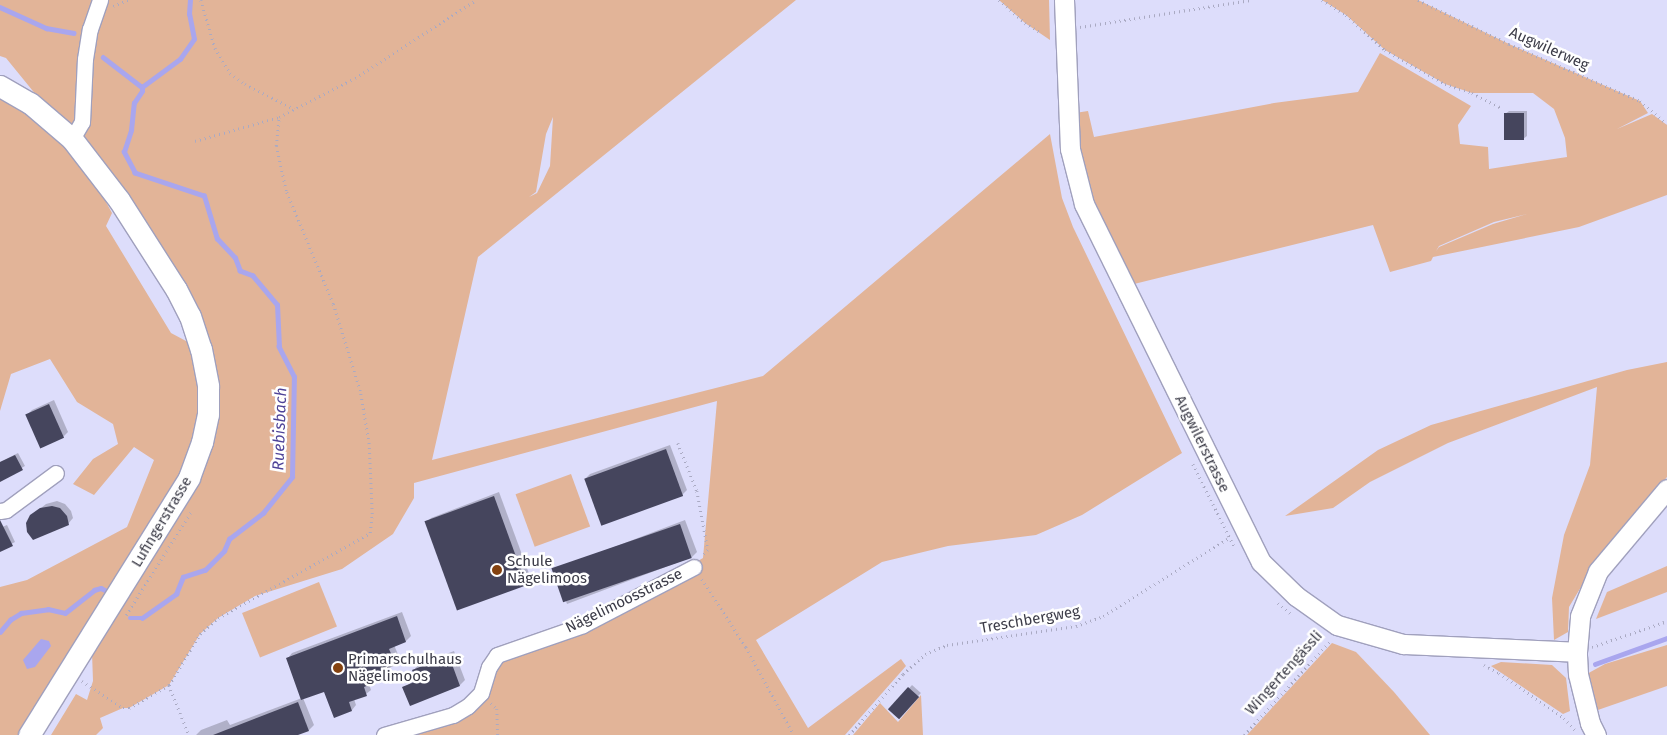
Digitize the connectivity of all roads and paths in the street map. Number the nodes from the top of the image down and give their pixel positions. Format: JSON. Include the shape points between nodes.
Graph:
{"nodes":[{"id":1,"x":100,"y":0,"type":"edge"},
{"id":2,"x":201,"y":0,"type":"edge"},
{"id":3,"x":476,"y":0,"type":"edge"},
{"id":4,"x":999,"y":0,"type":"edge"},
{"id":5,"x":1064,"y":0,"type":"edge"},
{"id":6,"x":1251,"y":0,"type":"edge"},
{"id":7,"x":1322,"y":0,"type":"edge"},
{"id":8,"x":1418,"y":0,"type":"edge"},
{"id":9,"x":1065,"y":29,"type":"junction"},
{"id":10,"x":1040,"y":32,"type":"dead end"},
{"id":11,"x":0,"y":86,"type":"edge"},
{"id":12,"x":1502,"y":108,"type":"dead end"},
{"id":13,"x":294,"y":109,"type":"junction"},
{"id":14,"x":279,"y":117,"type":"junction"},
{"id":15,"x":1667,"y":124,"type":"edge"},
{"id":16,"x":72,"y":139,"type":"junction"},
{"id":17,"x":195,"y":141,"type":"dead end"},
{"id":18,"x":678,"y":443,"type":"dead end"},
{"id":19,"x":56,"y":472,"type":"dead end"},
{"id":20,"x":1667,"y":489,"type":"edge"},
{"id":21,"x":192,"y":509,"type":"dead end"},
{"id":22,"x":0,"y":511,"type":"edge"},
{"id":23,"x":1228,"y":538,"type":"dead end"},
{"id":24,"x":694,"y":567,"type":"junction"},
{"id":25,"x":123,"y":619,"type":"dead end"},
{"id":26,"x":1667,"y":621,"type":"edge"},
{"id":27,"x":1337,"y":624,"type":"junction"},
{"id":28,"x":1577,"y":652,"type":"junction"},
{"id":29,"x":85,"y":673,"type":"dead end"},
{"id":30,"x":81,"y":680,"type":"junction"},
{"id":31,"x":169,"y":684,"type":"junction"},
{"id":32,"x":76,"y":688,"type":"dead end"},
{"id":33,"x":481,"y":693,"type":"junction"},
{"id":34,"x":29,"y":735,"type":"edge"},
{"id":35,"x":188,"y":735,"type":"edge"},
{"id":36,"x":384,"y":735,"type":"edge"},
{"id":37,"x":498,"y":735,"type":"edge"},
{"id":38,"x":794,"y":735,"type":"edge"},
{"id":39,"x":849,"y":735,"type":"edge"},
{"id":40,"x":1244,"y":735,"type":"edge"},
{"id":41,"x":1596,"y":735,"type":"edge"}],
"edges":[{"from":1,"to":16,"type":"street","via":[[90,29],[85,59],[82,122]]},
{"from":2,"to":13,"type":"path","via":[[215,48],[230,73]]},
{"from":3,"to":13,"type":"path","via":[[355,78]]},
{"from":4,"to":10,"type":"path"},
{"from":5,"to":9,"type":"street","name":"Augwilerstrasse"},
{"from":6,"to":9,"type":"path"},
{"from":7,"to":12,"type":"path","via":[[1346,15],[1385,50],[1445,84]]},
{"from":8,"to":15,"type":"path","name":"Augwilerweg","via":[[1640,102]]},
{"from":9,"to":27,"type":"street","name":"Augwilerstrasse","via":[[1070,149],[1084,204],[1261,562],[1296,596]]},
{"from":11,"to":16,"type":"main road","name":"Lufingerstrasse","via":[[30,103]]},
{"from":13,"to":14,"type":"path"},
{"from":14,"to":17,"type":"path"},
{"from":14,"to":31,"type":"path","via":[[276,146],[286,191],[333,304],[360,391],[369,444],[370,533],[218,618],[200,634]]},
{"from":16,"to":34,"type":"main road","name":"Lufingerstrasse","via":[[120,200],[190,316],[202,349],[208,386],[208,414],[189,478]]},
{"from":18,"to":24,"type":"path","via":[[697,491],[708,550]]},
{"from":19,"to":22,"type":"street","via":[[6,510]]},
{"from":20,"to":28,"type":"street","via":[[1598,571],[1580,616]]},
{"from":21,"to":25,"type":"path"},
{"from":23,"to":39,"type":"path","name":"Treschbergweg","via":[[1103,616],[1076,626],[946,645],[925,654]]},
{"from":24,"to":33,"type":"street","name":"Nägelimoosstrasse","via":[[583,625],[497,654]]},
{"from":24,"to":38,"type":"path","via":[[746,647]]},
{"from":26,"to":28,"type":"path"},
{"from":27,"to":28,"type":"street","name":"Augwilerstrasse","via":[[1403,644]]},
{"from":27,"to":40,"type":"path","name":"Wingertengässli","via":[[1332,639]]},
{"from":28,"to":41,"type":"street","via":[[1578,674]]},
{"from":29,"to":30,"type":"path"},
{"from":30,"to":31,"type":"path","via":[[123,708],[129,708]]},
{"from":30,"to":32,"type":"path"},
{"from":31,"to":35,"type":"path"},
{"from":33,"to":36,"type":"street","via":[[453,715]]},
{"from":33,"to":37,"type":"path","via":[[497,709]]}]}
